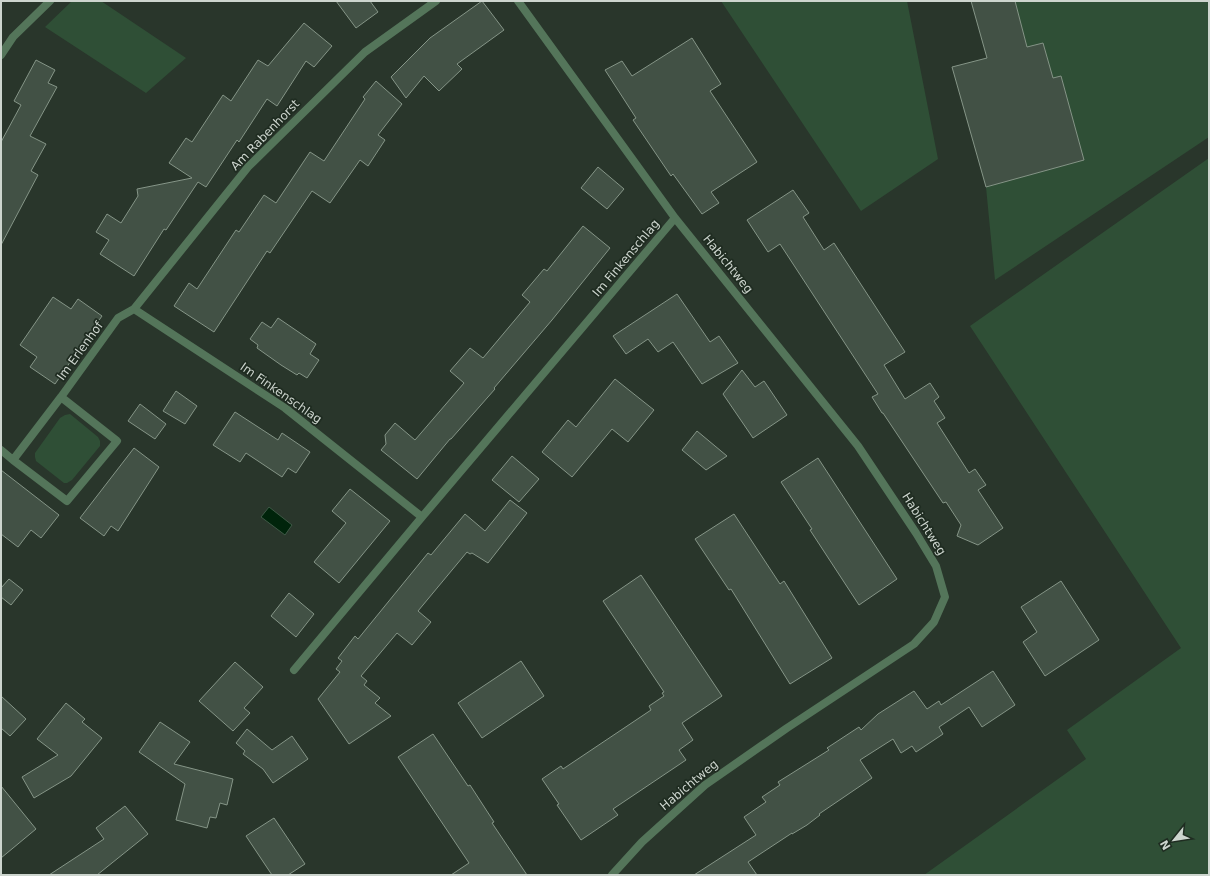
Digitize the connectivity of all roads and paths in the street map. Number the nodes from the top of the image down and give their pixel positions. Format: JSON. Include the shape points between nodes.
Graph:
{"nodes":[{"id":1,"x":50,"y":1,"type":"edge"},
{"id":2,"x":436,"y":1,"type":"edge"},
{"id":3,"x":518,"y":1,"type":"edge"},
{"id":4,"x":1,"y":55,"type":"edge"},
{"id":5,"x":675,"y":218,"type":"junction"},
{"id":6,"x":134,"y":309,"type":"junction"},
{"id":7,"x":61,"y":397,"type":"junction"},
{"id":8,"x":1,"y":450,"type":"edge"},
{"id":9,"x":13,"y":460,"type":"junction"},
{"id":10,"x":422,"y":517,"type":"junction"},
{"id":11,"x":294,"y":670,"type":"dead end"},
{"id":12,"x":612,"y":875,"type":"edge"}],
"edges":[{"from":1,"to":4,"type":"street","via":[[13,37]]},
{"from":2,"to":6,"type":"street","name":"Am Rabenhorst","via":[[366,52],[248,167]]},
{"from":3,"to":5,"type":"street","name":"Im Finkenschlag"},
{"from":5,"to":10,"type":"street","name":"Im Finkenschlag"},
{"from":5,"to":12,"type":"street","name":"Habichtweg","via":[[858,446],[936,566],[945,597],[934,622],[914,644],[705,785],[642,842]]},
{"from":6,"to":7,"type":"street","name":"Im Erlenhof","via":[[118,318]]},
{"from":6,"to":10,"type":"street","name":"Im Finkenschlag","via":[[285,408]]},
{"from":7,"to":9,"type":"street","name":"Im Erlenhof"},
{"from":7,"to":9,"type":"street","name":"Im Erlenhof","via":[[117,441],[67,501]]},
{"from":8,"to":9,"type":"street","name":"Im Erlenhof"},
{"from":10,"to":11,"type":"street","name":"Im Finkenschlag"}]}
